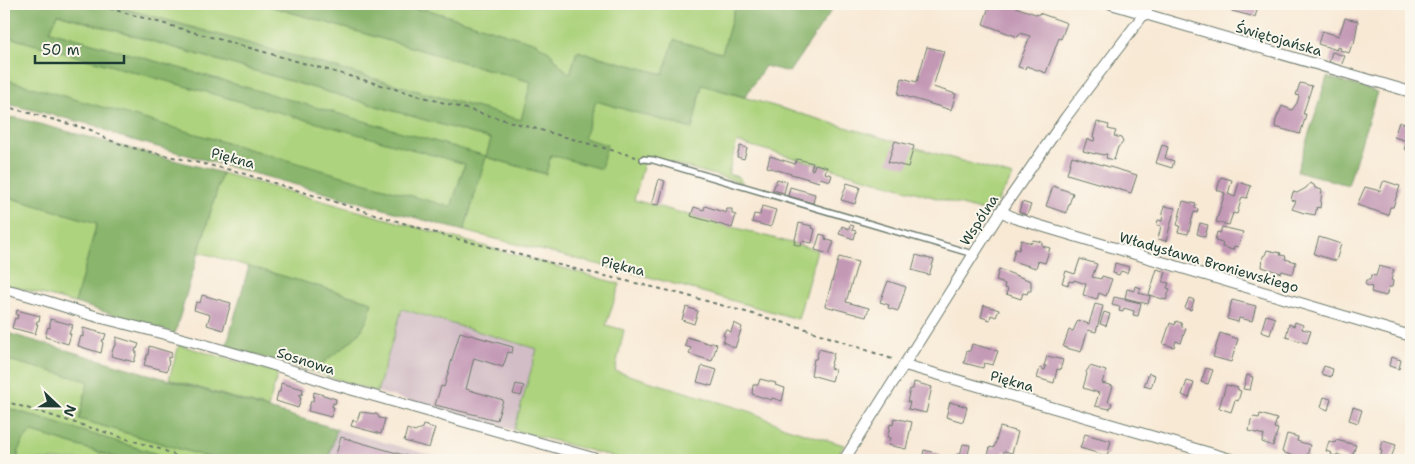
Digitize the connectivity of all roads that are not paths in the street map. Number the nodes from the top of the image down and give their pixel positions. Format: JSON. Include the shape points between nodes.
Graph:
{"nodes":[{"id":1,"x":1111,"y":4,"type":"edge"},
{"id":2,"x":1149,"y":4,"type":"edge"},
{"id":3,"x":1144,"y":14,"type":"junction"},
{"id":4,"x":1411,"y":92,"type":"edge"},
{"id":5,"x":643,"y":159,"type":"road end"},
{"id":6,"x":1001,"y":211,"type":"junction"},
{"id":7,"x":973,"y":254,"type":"junction"},
{"id":8,"x":4,"y":289,"type":"edge"},
{"id":9,"x":1411,"y":336,"type":"edge"},
{"id":10,"x":905,"y":365,"type":"junction"},
{"id":11,"x":600,"y":460,"type":"edge"},
{"id":12,"x":844,"y":460,"type":"edge"},
{"id":13,"x":1234,"y":460,"type":"edge"}],
"edges":[{"from":1,"to":3,"type":"street","name":"Świętojańska"},
{"from":2,"to":3,"type":"street","name":"Wspólna"},
{"from":3,"to":4,"type":"street","name":"Świętojańska"},
{"from":3,"to":6,"type":"street","name":"Wspólna","via":[[1066,117]]},
{"from":5,"to":7,"type":"lane"},
{"from":6,"to":7,"type":"street","name":"Wspólna"},
{"from":6,"to":9,"type":"street","name":"Władysława Broniewskiego","via":[[1014,218]]},
{"from":7,"to":10,"type":"street","name":"Wspólna"},
{"from":8,"to":11,"type":"street","name":"Sosnowa"},
{"from":10,"to":12,"type":"street","name":"Wspólna"},
{"from":10,"to":13,"type":"street","name":"Piękna"}]}
